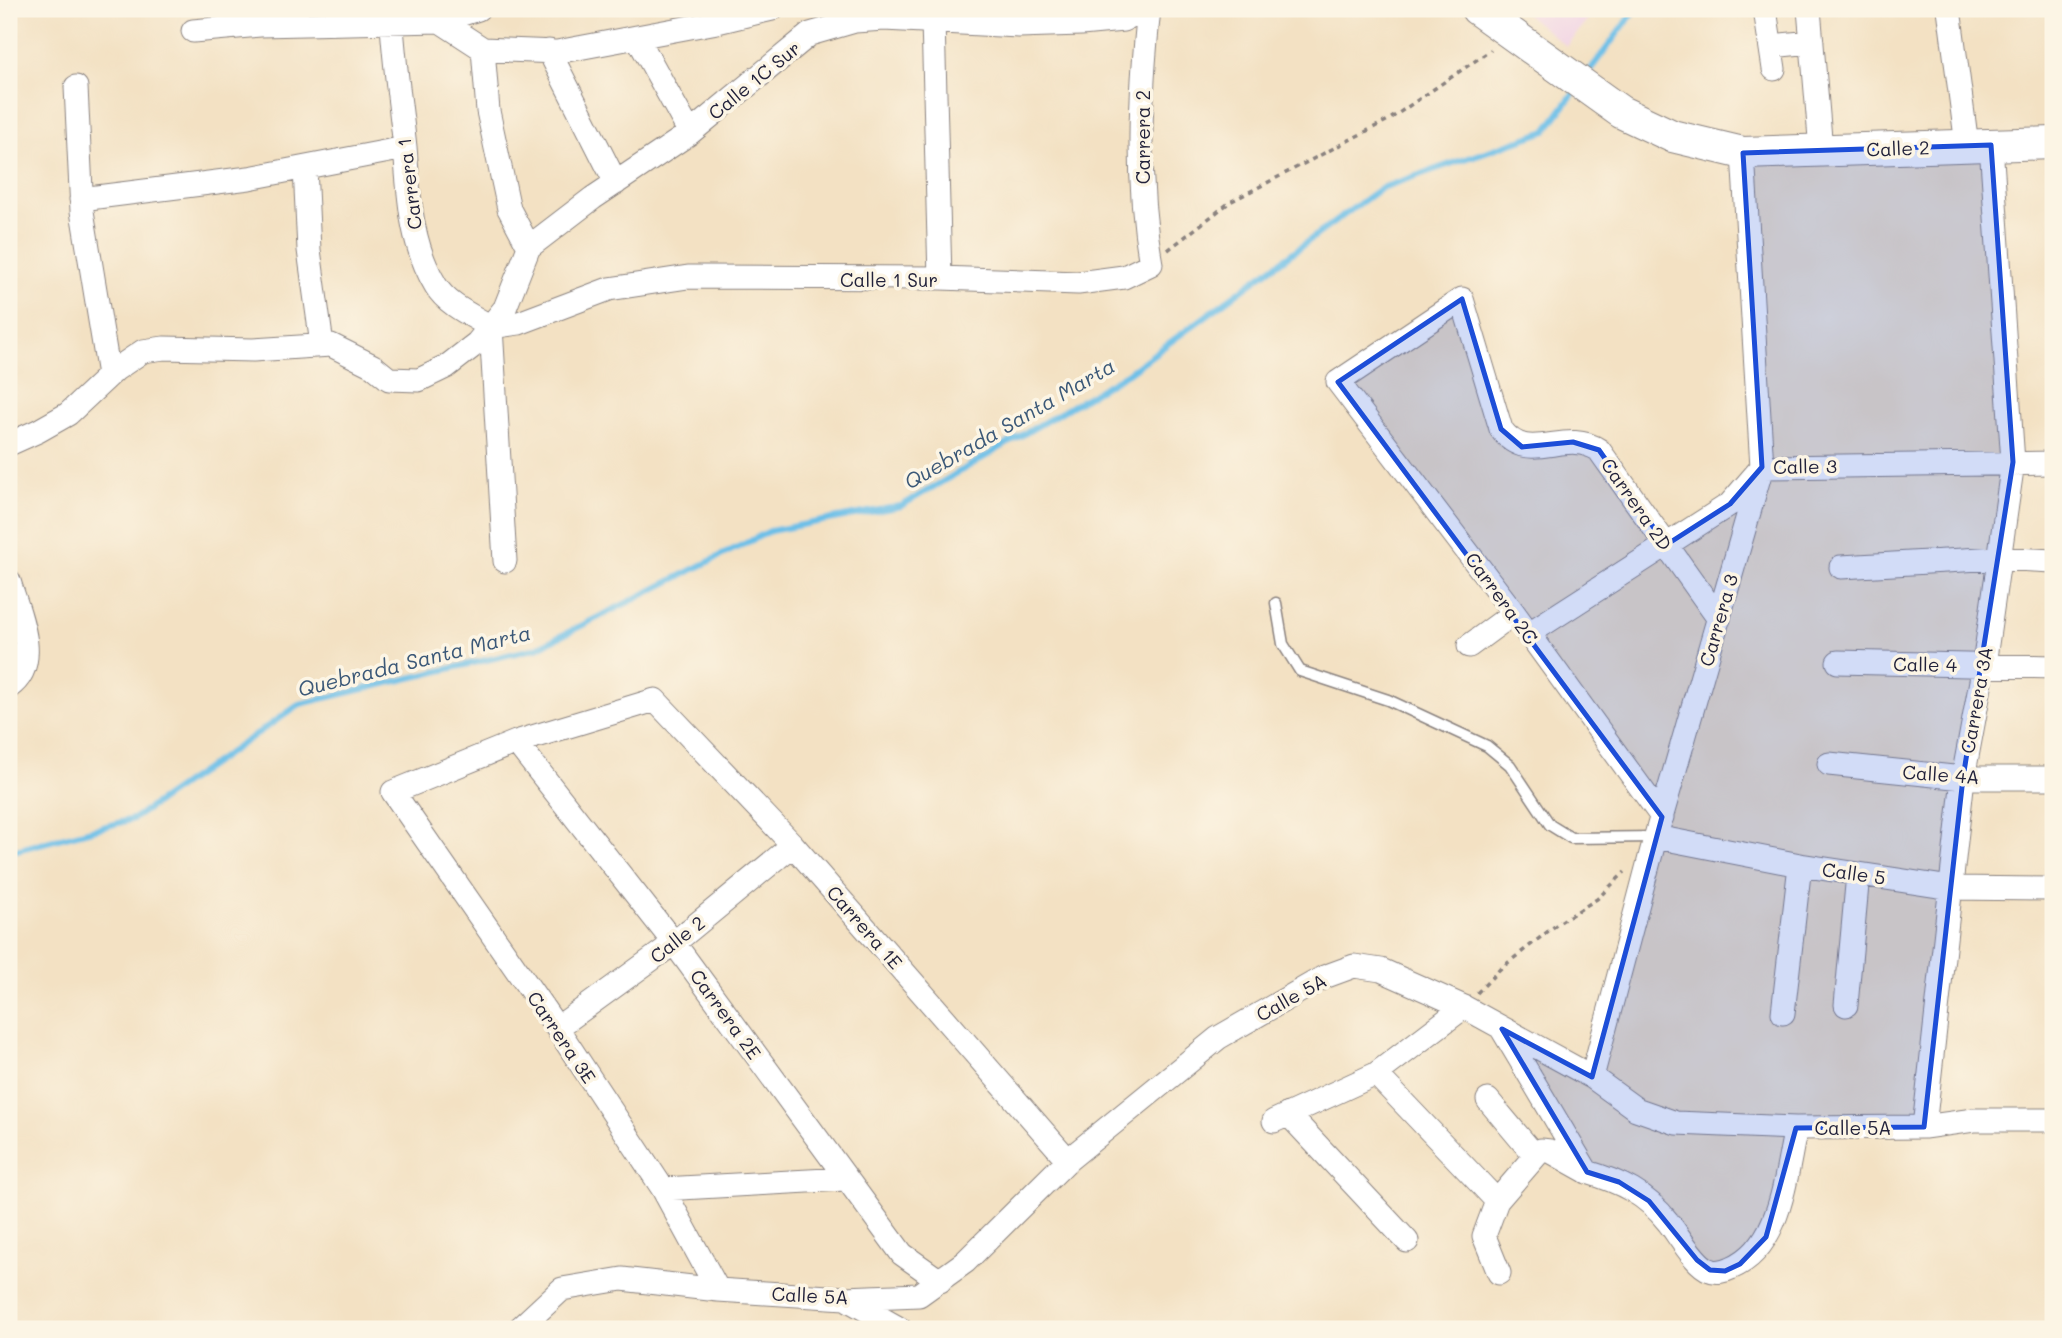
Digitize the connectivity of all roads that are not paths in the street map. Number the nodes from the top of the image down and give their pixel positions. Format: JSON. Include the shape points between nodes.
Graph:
{"nodes":[{"id":1,"x":478,"y":9,"type":"edge"},
{"id":2,"x":772,"y":9,"type":"edge"},
{"id":3,"x":1147,"y":9,"type":"edge"},
{"id":4,"x":1809,"y":9,"type":"edge"},
{"id":5,"x":1949,"y":9,"type":"edge"},
{"id":6,"x":873,"y":14,"type":"edge"},
{"id":7,"x":392,"y":15,"type":"edge"},
{"id":8,"x":1766,"y":16,"type":"dead end"},
{"id":9,"x":1502,"y":20,"type":"edge"},
{"id":10,"x":440,"y":21,"type":"junction"},
{"id":11,"x":933,"y":21,"type":"junction"},
{"id":12,"x":193,"y":31,"type":"dead end"},
{"id":13,"x":637,"y":37,"type":"junction"},
{"id":14,"x":1812,"y":42,"type":"junction"},
{"id":15,"x":483,"y":49,"type":"junction"},
{"id":16,"x":549,"y":51,"type":"junction"},
{"id":17,"x":76,"y":87,"type":"dead end"},
{"id":18,"x":690,"y":132,"type":"junction"},
{"id":19,"x":2053,"y":143,"type":"edge"},
{"id":20,"x":1979,"y":145,"type":"junction"},
{"id":21,"x":405,"y":148,"type":"junction"},
{"id":22,"x":1822,"y":150,"type":"junction"},
{"id":23,"x":1743,"y":153,"type":"junction"},
{"id":24,"x":305,"y":168,"type":"junction"},
{"id":25,"x":616,"y":183,"type":"junction"},
{"id":26,"x":81,"y":199,"type":"junction"},
{"id":27,"x":529,"y":247,"type":"junction"},
{"id":28,"x":1151,"y":264,"type":"joint"},
{"id":29,"x":940,"y":278,"type":"junction"},
{"id":30,"x":1462,"y":299,"type":"joint"},
{"id":31,"x":491,"y":327,"type":"junction"},
{"id":32,"x":322,"y":345,"type":"junction"},
{"id":33,"x":109,"y":375,"type":"junction"},
{"id":34,"x":9,"y":444,"type":"edge"},
{"id":35,"x":2013,"y":462,"type":"junction"},
{"id":36,"x":2053,"y":463,"type":"edge"},
{"id":37,"x":1762,"y":467,"type":"junction"},
{"id":38,"x":1666,"y":545,"type":"junction"},
{"id":39,"x":1998,"y":558,"type":"junction"},
{"id":40,"x":506,"y":561,"type":"dead end"},
{"id":41,"x":2053,"y":561,"type":"edge"},
{"id":42,"x":1841,"y":567,"type":"dead end"},
{"id":43,"x":9,"y":581,"type":"edge"},
{"id":44,"x":1276,"y":603,"type":"dead end"},
{"id":45,"x":1514,"y":613,"type":"junction"},
{"id":46,"x":1718,"y":619,"type":"junction"},
{"id":47,"x":1528,"y":635,"type":"junction"},
{"id":48,"x":1469,"y":646,"type":"dead end"},
{"id":49,"x":1838,"y":662,"type":"dead end"},
{"id":50,"x":1983,"y":665,"type":"junction"},
{"id":51,"x":2053,"y":667,"type":"edge"},
{"id":52,"x":9,"y":687,"type":"edge"},
{"id":53,"x":516,"y":742,"type":"junction"},
{"id":54,"x":1829,"y":764,"type":"dead end"},
{"id":55,"x":1963,"y":778,"type":"junction"},
{"id":56,"x":2053,"y":778,"type":"edge"},
{"id":57,"x":1657,"y":834,"type":"junction"},
{"id":58,"x":793,"y":845,"type":"junction"},
{"id":59,"x":1800,"y":865,"type":"junction"},
{"id":60,"x":1858,"y":874,"type":"junction"},
{"id":61,"x":1951,"y":887,"type":"junction"},
{"id":62,"x":2053,"y":889,"type":"edge"},
{"id":63,"x":674,"y":943,"type":"junction"},
{"id":64,"x":1846,"y":1005,"type":"dead end"},
{"id":65,"x":1464,"y":1007,"type":"junction"},
{"id":66,"x":1783,"y":1013,"type":"dead end"},
{"id":67,"x":557,"y":1028,"type":"junction"},
{"id":68,"x":1502,"y":1029,"type":"junction"},
{"id":69,"x":1376,"y":1074,"type":"junction"},
{"id":70,"x":1592,"y":1077,"type":"junction"},
{"id":71,"x":1488,"y":1100,"type":"dead end"},
{"id":72,"x":2053,"y":1120,"type":"edge"},
{"id":73,"x":1924,"y":1127,"type":"junction"},
{"id":74,"x":1796,"y":1128,"type":"junction"},
{"id":75,"x":1535,"y":1156,"type":"junction"},
{"id":76,"x":1068,"y":1160,"type":"junction"},
{"id":77,"x":1587,"y":1172,"type":"junction"},
{"id":78,"x":845,"y":1179,"type":"junction"},
{"id":79,"x":663,"y":1189,"type":"junction"},
{"id":80,"x":1497,"y":1201,"type":"junction"},
{"id":81,"x":1406,"y":1241,"type":"dead end"},
{"id":82,"x":1499,"y":1273,"type":"dead end"},
{"id":83,"x":940,"y":1281,"type":"junction"},
{"id":84,"x":718,"y":1290,"type":"junction"},
{"id":85,"x":845,"y":1297,"type":"junction"},
{"id":86,"x":519,"y":1329,"type":"edge"},
{"id":87,"x":900,"y":1329,"type":"edge"}],
"edges":[{"from":1,"to":10,"type":"street"},
{"from":2,"to":13,"type":"street"},
{"from":3,"to":11,"type":"street","name":"Calle 1C Sur","via":[[1123,20],[1082,24]]},
{"from":3,"to":28,"type":"street","name":"Carrera 2","via":[[1141,152]]},
{"from":4,"to":14,"type":"street"},
{"from":5,"to":20,"type":"street","name":"Carrera 3A"},
{"from":6,"to":11,"type":"street","name":"Calle 1C Sur"},
{"from":6,"to":18,"type":"street","name":"Calle 1C Sur","via":[[810,34]]},
{"from":7,"to":10,"type":"street"},
{"from":7,"to":12,"type":"street"},
{"from":7,"to":21,"type":"street","name":"Carrera 1"},
{"from":8,"to":14,"type":"street","via":[[1772,58]]},
{"from":9,"to":23,"type":"main road","name":"Calle 2","via":[[1621,112],[1672,136]]},
{"from":10,"to":15,"type":"street"},
{"from":11,"to":29,"type":"street"},
{"from":13,"to":16,"type":"street"},
{"from":13,"to":18,"type":"street"},
{"from":14,"to":22,"type":"street"},
{"from":15,"to":16,"type":"street"},
{"from":15,"to":27,"type":"street","via":[[488,110],[509,209]]},
{"from":16,"to":25,"type":"street"},
{"from":17,"to":26,"type":"street"},
{"from":18,"to":25,"type":"street","name":"Calle 1C Sur"},
{"from":19,"to":20,"type":"main road","name":"Calle 2"},
{"from":20,"to":22,"type":"main road","name":"Calle 2"},
{"from":20,"to":35,"type":"street","name":"Carrera 3A"},
{"from":21,"to":24,"type":"street"},
{"from":21,"to":31,"type":"street","name":"Carrera 1","via":[[415,239],[437,288],[453,304]]},
{"from":22,"to":23,"type":"main road","name":"Calle 2"},
{"from":23,"to":37,"type":"street","name":"Carrera 3"},
{"from":24,"to":26,"type":"street"},
{"from":24,"to":32,"type":"street","via":[[309,250]]},
{"from":25,"to":27,"type":"street","name":"Calle 1C Sur"},
{"from":26,"to":33,"type":"street"},
{"from":27,"to":31,"type":"street","via":[[505,308]]},
{"from":28,"to":29,"type":"street","name":"Calle 1 Sur","via":[[1124,277],[1078,283]]},
{"from":29,"to":31,"type":"street","name":"Calle 1 Sur","via":[[688,277],[625,285],[519,323]]},
{"from":30,"to":38,"type":"street","name":"Carrera 2D","via":[[1501,429],[1508,439],[1522,447],[1589,443],[1599,450]]},
{"from":30,"to":45,"type":"street","name":"Carrera 2C","via":[[1338,382]]},
{"from":31,"to":32,"type":"street","via":[[446,367],[419,380],[389,379],[352,354]]},
{"from":31,"to":40,"type":"street"},
{"from":32,"to":33,"type":"street","via":[[253,350],[164,348],[144,351]]},
{"from":33,"to":34,"type":"street","via":[[68,414]]},
{"from":35,"to":36,"type":"street","name":"Calle 3"},
{"from":35,"to":37,"type":"street","name":"Calle 3"},
{"from":35,"to":39,"type":"street","name":"Carrera 3A"},
{"from":37,"to":38,"type":"street","name":"Calle 3","via":[[1730,503]]},
{"from":37,"to":46,"type":"street","name":"Carrera 3"},
{"from":38,"to":46,"type":"street","name":"Carrera 2D"},
{"from":38,"to":47,"type":"street","name":"Calle 3"},
{"from":39,"to":41,"type":"street"},
{"from":39,"to":42,"type":"street"},
{"from":39,"to":50,"type":"street","name":"Carrera 3A"},
{"from":43,"to":52,"type":"street","via":[[27,662]]},
{"from":44,"to":57,"type":"lane","via":[[1283,643],[1300,671],[1388,700],[1487,746],[1510,765],[1550,825],[1571,838]]},
{"from":45,"to":47,"type":"street","name":"Carrera 2C"},
{"from":45,"to":48,"type":"street"},
{"from":46,"to":57,"type":"street","name":"Carrera 3"},
{"from":47,"to":57,"type":"street","name":"Carrera 2C"},
{"from":49,"to":50,"type":"street","name":"Calle 4"},
{"from":50,"to":51,"type":"street","name":"Calle 4"},
{"from":50,"to":55,"type":"street","name":"Carrera 3A"},
{"from":53,"to":58,"type":"street","name":"Carrera 1E","via":[[655,699]]},
{"from":53,"to":63,"type":"street","name":"Carrera 2E"},
{"from":53,"to":67,"type":"street","name":"Carrera 3E","via":[[393,792]]},
{"from":54,"to":55,"type":"street","name":"Calle 4A"},
{"from":55,"to":56,"type":"street","name":"Calle 4A"},
{"from":55,"to":61,"type":"street","name":"Carrera 3A"},
{"from":57,"to":59,"type":"street","name":"Calle 5"},
{"from":57,"to":70,"type":"street","name":"Carrera 3"},
{"from":58,"to":63,"type":"street","name":"Calle 2"},
{"from":58,"to":76,"type":"street","name":"Carrera 1E"},
{"from":59,"to":60,"type":"street","name":"Calle 5"},
{"from":59,"to":66,"type":"street"},
{"from":60,"to":61,"type":"street","name":"Calle 5"},
{"from":60,"to":64,"type":"street"},
{"from":61,"to":62,"type":"street","name":"Calle 5"},
{"from":61,"to":73,"type":"street","name":"Carrera 3A"},
{"from":63,"to":67,"type":"street","name":"Calle 2"},
{"from":63,"to":78,"type":"street","name":"Carrera 2E"},
{"from":65,"to":68,"type":"street","name":"Calle 5A"},
{"from":65,"to":69,"type":"street"},
{"from":65,"to":76,"type":"street","name":"Calle 5A","via":[[1381,970],[1354,966],[1324,977],[1217,1038]]},
{"from":67,"to":79,"type":"street","name":"Carrera 3E"},
{"from":68,"to":70,"type":"street","name":"Calle 5A"},
{"from":68,"to":77,"type":"street"},
{"from":69,"to":80,"type":"street"},
{"from":69,"to":81,"type":"street","via":[[1281,1117]]},
{"from":70,"to":74,"type":"street","name":"Calle 5A","via":[[1636,1110],[1676,1123]]},
{"from":71,"to":75,"type":"street"},
{"from":72,"to":73,"type":"street","via":[[1974,1120]]},
{"from":73,"to":74,"type":"street","name":"Calle 5A"},
{"from":74,"to":77,"type":"street","via":[[1776,1217],[1766,1237],[1741,1264],[1725,1271],[1710,1270],[1697,1260],[1649,1201],[1619,1182]]},
{"from":75,"to":77,"type":"street","via":[[1541,1150],[1550,1151]]},
{"from":75,"to":80,"type":"street"},
{"from":76,"to":83,"type":"street","name":"Calle 5A"},
{"from":78,"to":79,"type":"street"},
{"from":78,"to":83,"type":"street","name":"Carrera 2E","via":[[902,1254]]},
{"from":79,"to":84,"type":"street","name":"Carrera 3E"},
{"from":80,"to":82,"type":"street","via":[[1484,1236]]},
{"from":83,"to":85,"type":"street","name":"Calle 5A","via":[[919,1295]]},
{"from":84,"to":85,"type":"street","name":"Calle 5A"},
{"from":84,"to":86,"type":"street","name":"Calle 5A","via":[[622,1279],[562,1289]]},
{"from":85,"to":87,"type":"street"}]}
